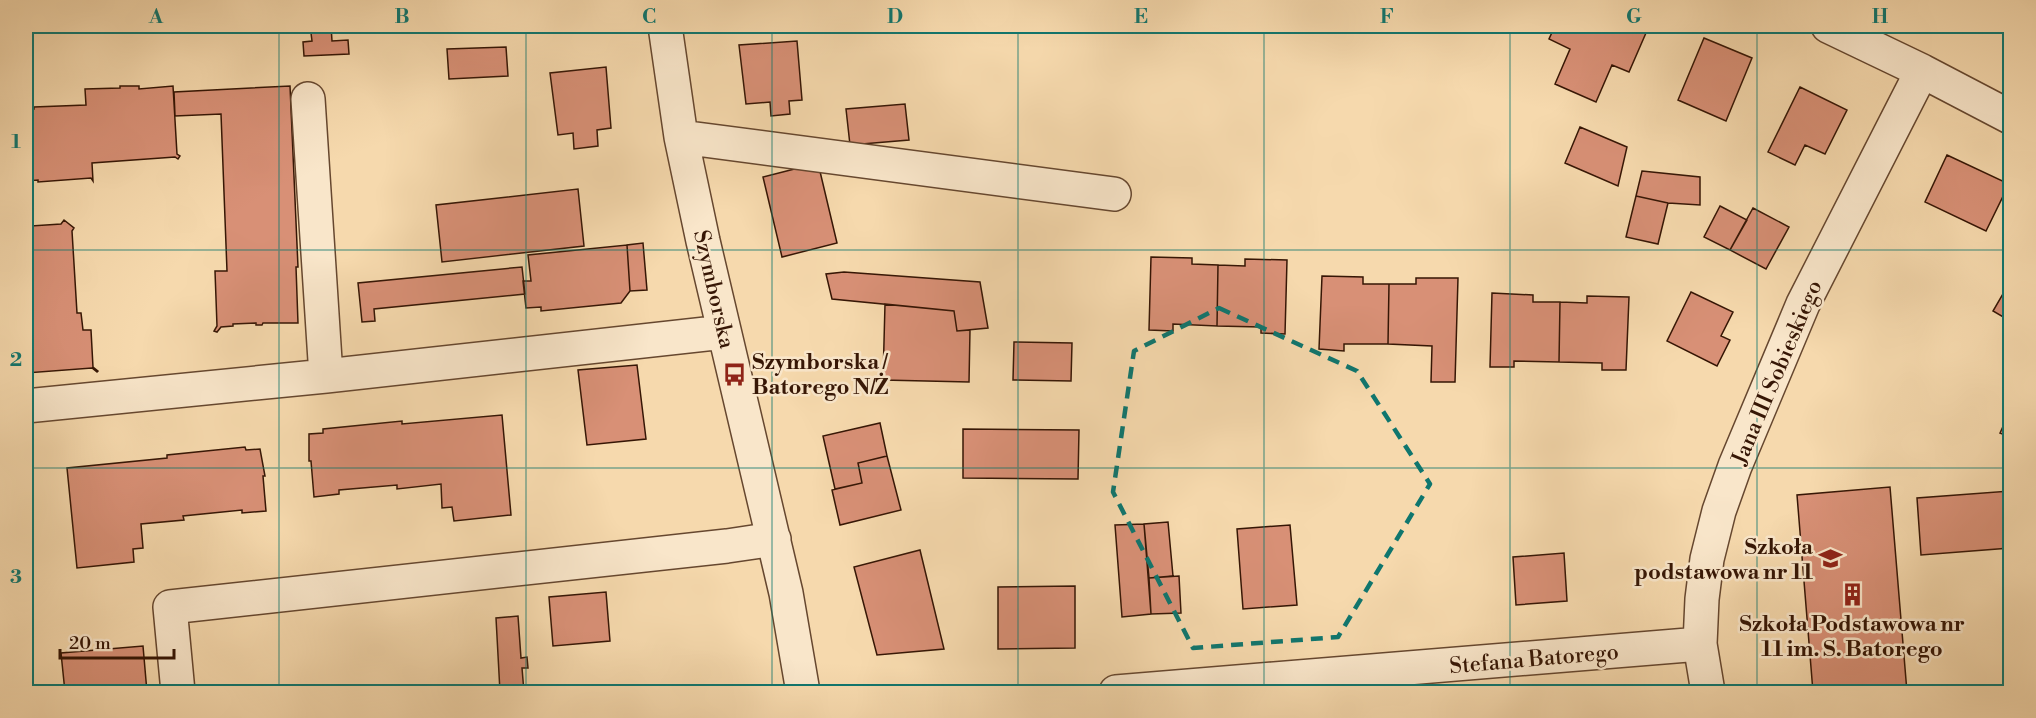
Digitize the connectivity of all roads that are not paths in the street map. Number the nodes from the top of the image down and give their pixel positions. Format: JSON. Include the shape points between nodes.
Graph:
{"nodes":[{"id":1,"x":666,"y":26,"type":"edge"},
{"id":2,"x":1828,"y":26,"type":"edge"},
{"id":3,"x":1922,"y":71,"type":"junction"},
{"id":4,"x":308,"y":99,"type":"dead end"},
{"id":5,"x":2010,"y":117,"type":"edge"},
{"id":6,"x":681,"y":137,"type":"junction"},
{"id":7,"x":1114,"y":194,"type":"dead end"},
{"id":8,"x":724,"y":332,"type":"junction"},
{"id":9,"x":327,"y":376,"type":"junction"},
{"id":10,"x":26,"y":406,"type":"edge"},
{"id":11,"x":774,"y":539,"type":"junction"},
{"id":12,"x":1700,"y":644,"type":"junction"},
{"id":13,"x":178,"y":693,"type":"edge"},
{"id":14,"x":803,"y":693,"type":"edge"},
{"id":15,"x":1116,"y":693,"type":"edge"},
{"id":16,"x":1708,"y":693,"type":"edge"}],
"edges":[{"from":1,"to":6,"type":"street","name":"Szymborska"},
{"from":2,"to":3,"type":"street"},
{"from":3,"to":5,"type":"street"},
{"from":3,"to":12,"type":"street","name":"Jana III Sobieskiego","via":[[1803,304],[1735,466],[1707,559]]},
{"from":4,"to":9,"type":"street"},
{"from":6,"to":7,"type":"street"},
{"from":6,"to":8,"type":"street","name":"Szymborska"},
{"from":8,"to":9,"type":"street"},
{"from":8,"to":11,"type":"street","name":"Szymborska"},
{"from":9,"to":10,"type":"street"},
{"from":11,"to":13,"type":"street","via":[[170,607]]},
{"from":11,"to":14,"type":"street","name":"Szymborska"},
{"from":12,"to":15,"type":"street","name":"Stefana Batorego"},
{"from":12,"to":16,"type":"street","name":"Jana III Sobieskiego"}]}
